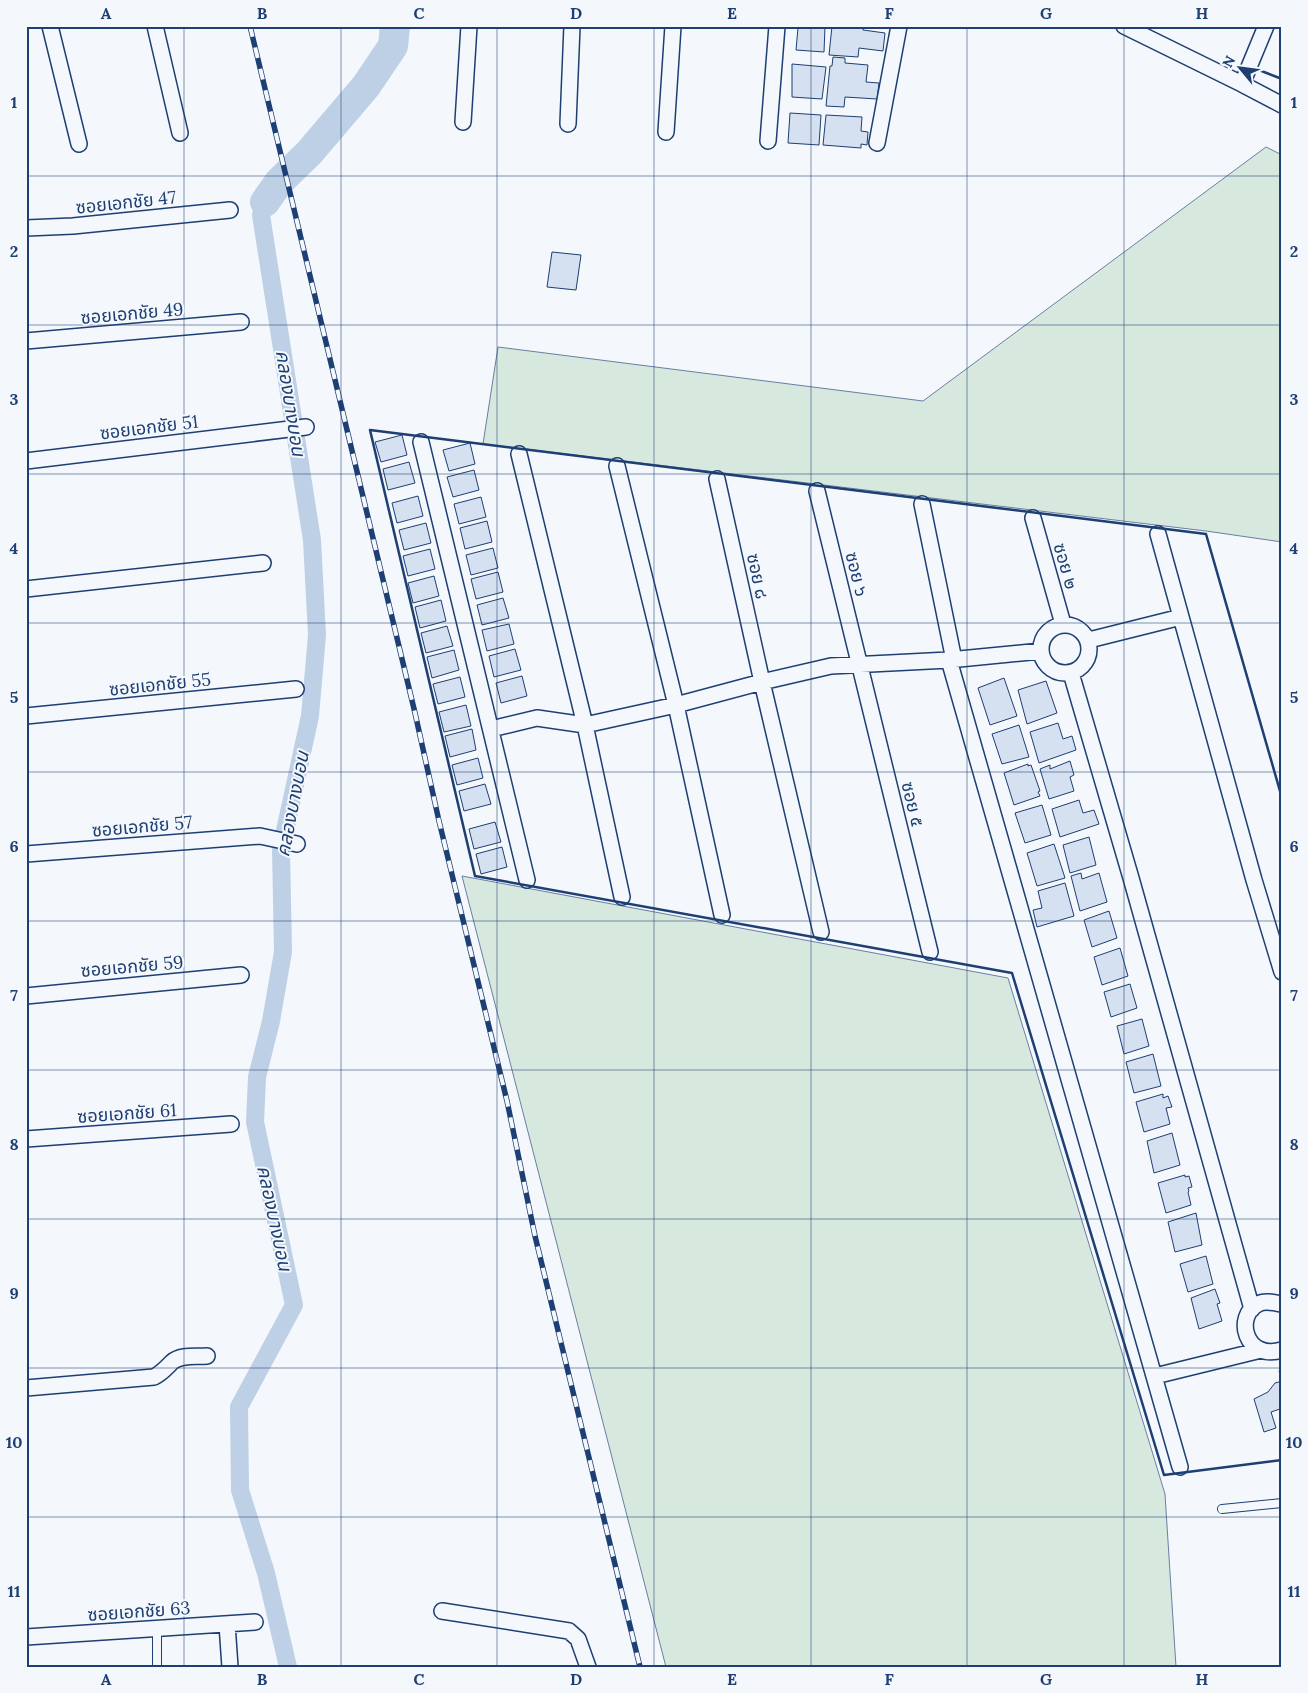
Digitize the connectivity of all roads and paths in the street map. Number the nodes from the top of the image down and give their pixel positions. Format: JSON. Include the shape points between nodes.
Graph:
{"nodes":[{"id":1,"x":50,"y":26,"type":"edge"},
{"id":2,"x":155,"y":26,"type":"edge"},
{"id":3,"x":469,"y":26,"type":"edge"},
{"id":4,"x":572,"y":26,"type":"edge"},
{"id":5,"x":673,"y":26,"type":"edge"},
{"id":6,"x":777,"y":26,"type":"edge"},
{"id":7,"x":900,"y":26,"type":"edge"},
{"id":8,"x":1124,"y":26,"type":"edge"},
{"id":9,"x":1266,"y":26,"type":"edge"},
{"id":10,"x":1242,"y":84,"type":"junction"},
{"id":11,"x":1282,"y":105,"type":"edge"},
{"id":12,"x":462,"y":122,"type":"dead end"},
{"id":13,"x":568,"y":124,"type":"dead end"},
{"id":14,"x":666,"y":132,"type":"dead end"},
{"id":15,"x":180,"y":133,"type":"dead end"},
{"id":16,"x":768,"y":141,"type":"dead end"},
{"id":17,"x":877,"y":143,"type":"dead end"},
{"id":18,"x":79,"y":144,"type":"dead end"},
{"id":19,"x":230,"y":210,"type":"dead end"},
{"id":20,"x":26,"y":228,"type":"edge"},
{"id":21,"x":241,"y":322,"type":"dead end"},
{"id":22,"x":26,"y":341,"type":"edge"},
{"id":23,"x":306,"y":427,"type":"dead end"},
{"id":24,"x":421,"y":442,"type":"dead end"},
{"id":25,"x":520,"y":454,"type":"dead end"},
{"id":26,"x":26,"y":460,"type":"edge"},
{"id":27,"x":617,"y":466,"type":"dead end"},
{"id":28,"x":718,"y":479,"type":"dead end"},
{"id":29,"x":817,"y":491,"type":"dead end"},
{"id":30,"x":922,"y":504,"type":"dead end"},
{"id":31,"x":1033,"y":518,"type":"dead end"},
{"id":32,"x":1158,"y":534,"type":"dead end"},
{"id":33,"x":263,"y":563,"type":"dead end"},
{"id":34,"x":26,"y":589,"type":"edge"},
{"id":35,"x":1181,"y":617,"type":"junction"},
{"id":36,"x":1063,"y":624,"type":"junction"},
{"id":37,"x":1088,"y":640,"type":"junction"},
{"id":38,"x":1041,"y":651,"type":"junction"},
{"id":39,"x":952,"y":660,"type":"junction"},
{"id":40,"x":860,"y":666,"type":"junction"},
{"id":41,"x":1070,"y":673,"type":"junction"},
{"id":42,"x":762,"y":682,"type":"junction"},
{"id":43,"x":296,"y":689,"type":"dead end"},
{"id":44,"x":676,"y":705,"type":"junction"},
{"id":45,"x":26,"y":716,"type":"edge"},
{"id":46,"x":585,"y":725,"type":"junction"},
{"id":47,"x":491,"y":729,"type":"junction"},
{"id":48,"x":297,"y":844,"type":"dead end"},
{"id":49,"x":26,"y":854,"type":"edge"},
{"id":50,"x":527,"y":880,"type":"dead end"},
{"id":51,"x":622,"y":896,"type":"dead end"},
{"id":52,"x":722,"y":915,"type":"dead end"},
{"id":53,"x":821,"y":932,"type":"dead end"},
{"id":54,"x":930,"y":952,"type":"dead end"},
{"id":55,"x":1282,"y":972,"type":"edge"},
{"id":56,"x":241,"y":975,"type":"dead end"},
{"id":57,"x":26,"y":996,"type":"edge"},
{"id":58,"x":231,"y":1124,"type":"dead end"},
{"id":59,"x":26,"y":1139,"type":"edge"},
{"id":60,"x":1282,"y":1304,"type":"edge"},
{"id":61,"x":1252,"y":1309,"type":"junction"},
{"id":62,"x":1261,"y":1350,"type":"junction"},
{"id":63,"x":1282,"y":1350,"type":"edge"},
{"id":64,"x":207,"y":1356,"type":"dead end"},
{"id":65,"x":1154,"y":1376,"type":"junction"},
{"id":66,"x":26,"y":1388,"type":"edge"},
{"id":67,"x":1180,"y":1467,"type":"dead end"},
{"id":68,"x":1282,"y":1503,"type":"edge"},
{"id":69,"x":1222,"y":1509,"type":"dead end"},
{"id":70,"x":442,"y":1611,"type":"dead end"},
{"id":71,"x":255,"y":1622,"type":"dead end"},
{"id":72,"x":227,"y":1624,"type":"junction"},
{"id":73,"x":157,"y":1628,"type":"junction"},
{"id":74,"x":26,"y":1637,"type":"edge"},
{"id":75,"x":157,"y":1667,"type":"edge"},
{"id":76,"x":230,"y":1667,"type":"edge"},
{"id":77,"x":588,"y":1667,"type":"edge"}],
"edges":[{"from":1,"to":18,"type":"street"},
{"from":2,"to":15,"type":"street"},
{"from":3,"to":12,"type":"street"},
{"from":4,"to":13,"type":"street"},
{"from":5,"to":14,"type":"street"},
{"from":6,"to":16,"type":"street"},
{"from":7,"to":17,"type":"street"},
{"from":8,"to":10,"type":"street"},
{"from":9,"to":10,"type":"street"},
{"from":10,"to":11,"type":"street"},
{"from":19,"to":20,"type":"street","name":"ซอยเอกชัย 47"},
{"from":21,"to":22,"type":"street","name":"ซอยเอกชัย 49"},
{"from":23,"to":26,"type":"street","name":"ซอยเอกชัย 51"},
{"from":24,"to":47,"type":"street"},
{"from":25,"to":46,"type":"street"},
{"from":27,"to":44,"type":"street"},
{"from":28,"to":42,"type":"street","name":"ซอย ๘"},
{"from":29,"to":40,"type":"street","name":"ซอย ๖"},
{"from":30,"to":39,"type":"street"},
{"from":31,"to":36,"type":"street","name":"ซอย ๒"},
{"from":32,"to":35,"type":"street"},
{"from":33,"to":34,"type":"street"},
{"from":35,"to":37,"type":"street"},
{"from":35,"to":55,"type":"street"},
{"from":36,"to":37,"type":"street","via":[[1079,628]]},
{"from":36,"to":38,"type":"street","via":[[1048,631]]},
{"from":37,"to":41,"type":"street","via":[[1090,651],[1087,659]]},
{"from":38,"to":39,"type":"street"},
{"from":38,"to":41,"type":"street","via":[[1051,669]]},
{"from":39,"to":40,"type":"street"},
{"from":39,"to":65,"type":"street"},
{"from":40,"to":42,"type":"street","via":[[831,666]]},
{"from":40,"to":54,"type":"street","name":"ซอย ๕"},
{"from":41,"to":61,"type":"street"},
{"from":42,"to":44,"type":"street"},
{"from":42,"to":53,"type":"street","name":"ซอย ๘"},
{"from":43,"to":45,"type":"street","name":"ซอยเอกชัย 55"},
{"from":44,"to":46,"type":"street"},
{"from":44,"to":52,"type":"street"},
{"from":46,"to":47,"type":"street","via":[[537,718]]},
{"from":46,"to":51,"type":"street"},
{"from":47,"to":50,"type":"street"},
{"from":48,"to":49,"type":"street","name":"ซอยเอกชัย 57","via":[[260,836]]},
{"from":56,"to":57,"type":"street","name":"ซอยเอกชัย 59"},
{"from":58,"to":59,"type":"street","name":"ซอยเอกชัย 61"},
{"from":60,"to":61,"type":"street","via":[[1266,1302]]},
{"from":61,"to":62,"type":"street","via":[[1245,1325],[1246,1334],[1250,1342]]},
{"from":62,"to":63,"type":"street"},
{"from":62,"to":65,"type":"street"},
{"from":64,"to":66,"type":"street","via":[[182,1357],[154,1377]]},
{"from":65,"to":67,"type":"street"},
{"from":68,"to":69,"type":"lane"},
{"from":70,"to":77,"type":"street","via":[[569,1631],[578,1639]]},
{"from":71,"to":72,"type":"street","name":"ซอยเอกชัย 63"},
{"from":72,"to":73,"type":"street","name":"ซอยเอกชัย 63"},
{"from":72,"to":76,"type":"street"},
{"from":73,"to":74,"type":"street","name":"ซอยเอกชัย 63"},
{"from":73,"to":75,"type":"lane"}]}
